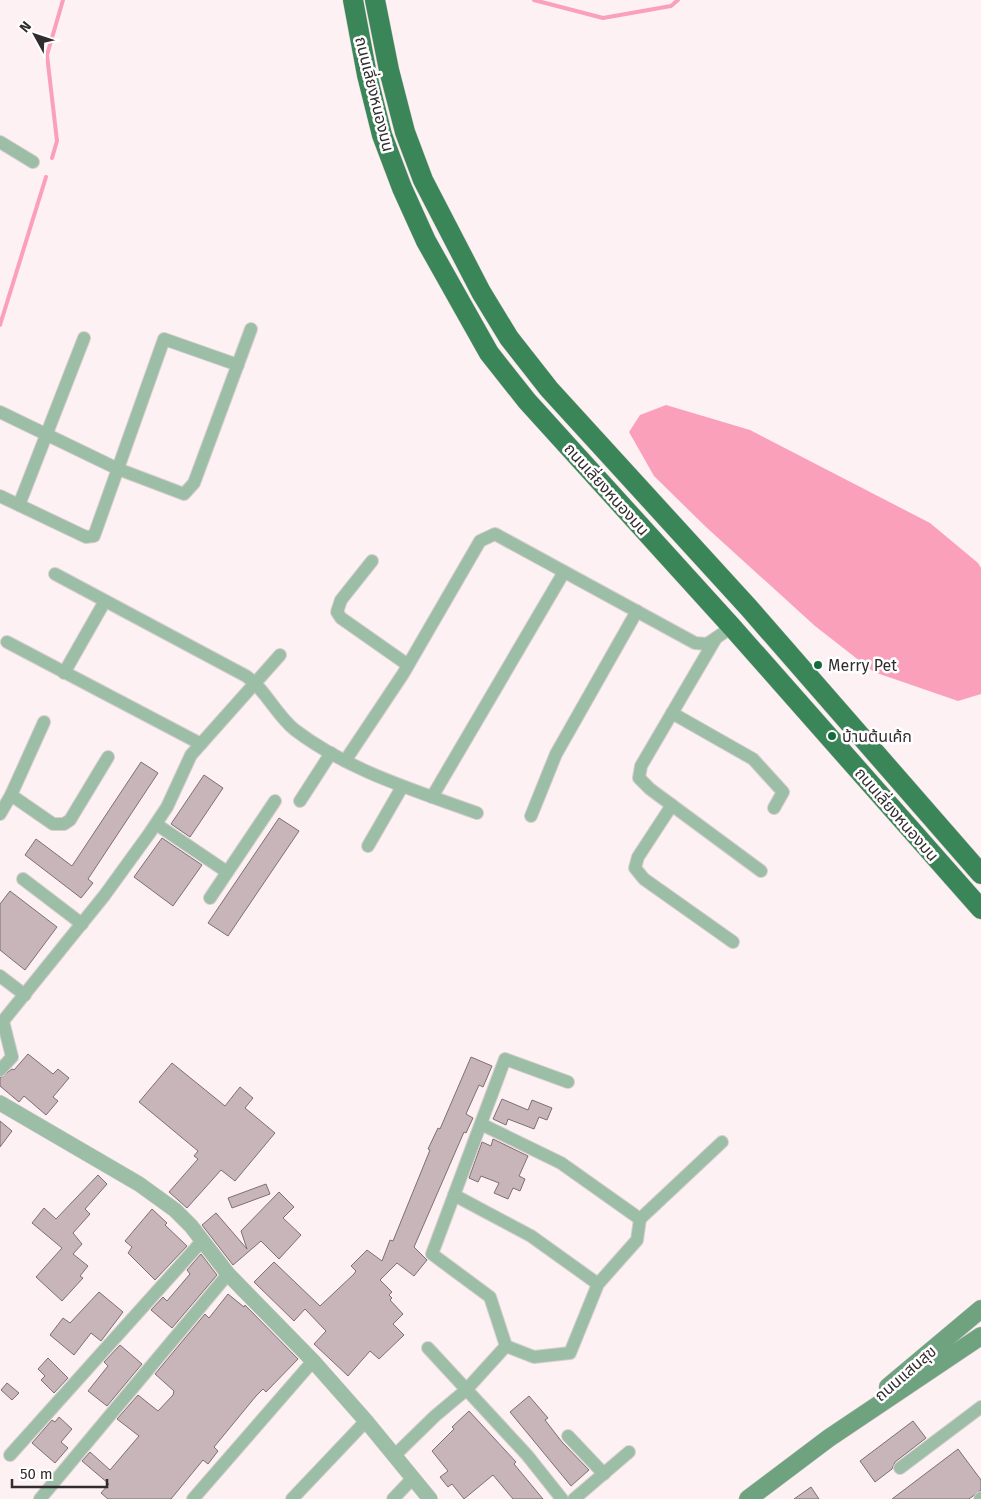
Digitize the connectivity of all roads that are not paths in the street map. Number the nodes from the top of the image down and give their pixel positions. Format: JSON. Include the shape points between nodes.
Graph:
{"nodes":[{"id":1,"x":353,"y":0,"type":"edge"},
{"id":2,"x":375,"y":0,"type":"edge"},
{"id":3,"x":0,"y":142,"type":"edge"},
{"id":4,"x":33,"y":162,"type":"dead end"},
{"id":5,"x":251,"y":329,"type":"dead end"},
{"id":6,"x":84,"y":338,"type":"dead end"},
{"id":7,"x":238,"y":365,"type":"junction"},
{"id":8,"x":0,"y":412,"type":"edge"},
{"id":9,"x":46,"y":434,"type":"junction"},
{"id":10,"x":118,"y":469,"type":"junction"},
{"id":11,"x":0,"y":496,"type":"edge"},
{"id":12,"x":19,"y":504,"type":"junction"},
{"id":13,"x":372,"y":561,"type":"dead end"},
{"id":14,"x":564,"y":572,"type":"junction"},
{"id":15,"x":55,"y":574,"type":"dead end"},
{"id":16,"x":106,"y":601,"type":"junction"},
{"id":17,"x":637,"y":611,"type":"junction"},
{"id":18,"x":724,"y":632,"type":"junction"},
{"id":19,"x":6,"y":642,"type":"dead end"},
{"id":20,"x":280,"y":655,"type":"dead end"},
{"id":21,"x":408,"y":665,"type":"junction"},
{"id":22,"x":64,"y":673,"type":"junction"},
{"id":23,"x":256,"y":683,"type":"junction"},
{"id":24,"x":672,"y":713,"type":"junction"},
{"id":25,"x":44,"y":722,"type":"dead end"},
{"id":26,"x":201,"y":744,"type":"junction"},
{"id":27,"x":332,"y":753,"type":"junction"},
{"id":28,"x":108,"y":757,"type":"dead end"},
{"id":29,"x":345,"y":761,"type":"junction"},
{"id":30,"x":402,"y":787,"type":"junction"},
{"id":31,"x":11,"y":795,"type":"junction"},
{"id":32,"x":432,"y":797,"type":"junction"},
{"id":33,"x":275,"y":801,"type":"dead end"},
{"id":34,"x":300,"y":801,"type":"dead end"},
{"id":35,"x":672,"y":805,"type":"junction"},
{"id":36,"x":774,"y":808,"type":"dead end"},
{"id":37,"x":477,"y":813,"type":"dead end"},
{"id":38,"x":0,"y":814,"type":"edge"},
{"id":39,"x":531,"y":816,"type":"dead end"},
{"id":40,"x":156,"y":824,"type":"junction"},
{"id":41,"x":368,"y":846,"type":"dead end"},
{"id":42,"x":761,"y":871,"type":"dead end"},
{"id":43,"x":227,"y":872,"type":"junction"},
{"id":44,"x":981,"y":874,"type":"edge"},
{"id":45,"x":23,"y":879,"type":"dead end"},
{"id":46,"x":210,"y":898,"type":"dead end"},
{"id":47,"x":981,"y":909,"type":"edge"},
{"id":48,"x":82,"y":924,"type":"junction"},
{"id":49,"x":733,"y":942,"type":"dead end"},
{"id":50,"x":0,"y":976,"type":"edge"},
{"id":51,"x":25,"y":994,"type":"junction"},
{"id":52,"x":0,"y":1070,"type":"edge"},
{"id":53,"x":568,"y":1082,"type":"dead end"},
{"id":54,"x":0,"y":1103,"type":"edge"},
{"id":55,"x":481,"y":1124,"type":"junction"},
{"id":56,"x":722,"y":1142,"type":"dead end"},
{"id":57,"x":454,"y":1195,"type":"junction"},
{"id":58,"x":640,"y":1220,"type":"junction"},
{"id":59,"x":203,"y":1240,"type":"junction"},
{"id":60,"x":228,"y":1274,"type":"junction"},
{"id":61,"x":598,"y":1284,"type":"junction"},
{"id":62,"x":981,"y":1308,"type":"edge"},
{"id":63,"x":980,"y":1339,"type":"edge"},
{"id":64,"x":506,"y":1346,"type":"junction"},
{"id":65,"x":428,"y":1348,"type":"dead end"},
{"id":66,"x":313,"y":1361,"type":"junction"},
{"id":67,"x":466,"y":1390,"type":"junction"},
{"id":68,"x":981,"y":1407,"type":"edge"},
{"id":69,"x":366,"y":1421,"type":"junction"},
{"id":70,"x":568,"y":1436,"type":"dead end"},
{"id":71,"x":829,"y":1438,"type":"junction"},
{"id":72,"x":629,"y":1452,"type":"dead end"},
{"id":73,"x":10,"y":1455,"type":"dead end"},
{"id":74,"x":394,"y":1456,"type":"junction"},
{"id":75,"x":900,"y":1468,"type":"dead end"},
{"id":76,"x":604,"y":1474,"type":"junction"},
{"id":77,"x":413,"y":1478,"type":"junction"},
{"id":78,"x":40,"y":1499,"type":"edge"},
{"id":79,"x":193,"y":1499,"type":"edge"},
{"id":80,"x":292,"y":1499,"type":"edge"},
{"id":81,"x":393,"y":1499,"type":"edge"},
{"id":82,"x":430,"y":1499,"type":"edge"},
{"id":83,"x":562,"y":1499,"type":"edge"},
{"id":84,"x":574,"y":1499,"type":"edge"},
{"id":85,"x":748,"y":1499,"type":"edge"}],
"edges":[{"from":1,"to":18,"type":"highway","name":"ถนนเลี่ยงหนองมน","via":[[382,136],[402,188],[426,241],[489,352]]},
{"from":2,"to":44,"type":"highway","name":"ถนนเลี่ยงหนองมน","via":[[405,132],[423,180],[481,292],[509,338],[549,389],[748,608]]},
{"from":3,"to":4,"type":"street"},
{"from":5,"to":7,"type":"street"},
{"from":6,"to":9,"type":"street"},
{"from":7,"to":10,"type":"street","via":[[189,491],[180,494]]},
{"from":7,"to":10,"type":"street","via":[[164,338]]},
{"from":8,"to":9,"type":"street"},
{"from":9,"to":10,"type":"street"},
{"from":9,"to":12,"type":"street"},
{"from":10,"to":12,"type":"street","via":[[94,536],[86,537]]},
{"from":11,"to":12,"type":"street"},
{"from":13,"to":21,"type":"street","via":[[341,600],[337,612],[340,618]]},
{"from":14,"to":17,"type":"street"},
{"from":14,"to":21,"type":"street","via":[[494,534],[480,541]]},
{"from":14,"to":32,"type":"street"},
{"from":15,"to":16,"type":"street"},
{"from":16,"to":22,"type":"street"},
{"from":16,"to":23,"type":"street"},
{"from":17,"to":18,"type":"street","via":[[695,643],[707,644]]},
{"from":17,"to":39,"type":"street","via":[[556,754]]},
{"from":18,"to":24,"type":"street"},
{"from":18,"to":47,"type":"highway","name":"ถนนเลี่ยงหนองมน"},
{"from":19,"to":22,"type":"street"},
{"from":20,"to":23,"type":"street"},
{"from":21,"to":29,"type":"street"},
{"from":22,"to":26,"type":"street"},
{"from":23,"to":26,"type":"street"},
{"from":23,"to":27,"type":"street","via":[[294,729]]},
{"from":24,"to":35,"type":"street","via":[[639,773],[642,783]]},
{"from":24,"to":36,"type":"street","via":[[753,758],[783,792]]},
{"from":25,"to":31,"type":"street"},
{"from":26,"to":40,"type":"street","via":[[191,755]]},
{"from":27,"to":29,"type":"street"},
{"from":27,"to":34,"type":"street"},
{"from":28,"to":31,"type":"street","via":[[70,820],[64,824],[53,824]]},
{"from":29,"to":30,"type":"street"},
{"from":30,"to":32,"type":"street"},
{"from":30,"to":41,"type":"street"},
{"from":31,"to":38,"type":"street"},
{"from":32,"to":37,"type":"street"},
{"from":33,"to":43,"type":"street"},
{"from":35,"to":42,"type":"street"},
{"from":35,"to":49,"type":"street","via":[[638,857],[635,868],[644,879]]},
{"from":40,"to":43,"type":"street"},
{"from":40,"to":48,"type":"street"},
{"from":43,"to":46,"type":"street"},
{"from":45,"to":48,"type":"street"},
{"from":48,"to":51,"type":"street"},
{"from":50,"to":51,"type":"street"},
{"from":51,"to":52,"type":"street","via":[[3,1021],[12,1057]]},
{"from":53,"to":55,"type":"street","via":[[505,1059]]},
{"from":54,"to":59,"type":"street","via":[[139,1184],[175,1210]]},
{"from":55,"to":57,"type":"street"},
{"from":55,"to":58,"type":"street","via":[[561,1163]]},
{"from":56,"to":58,"type":"street"},
{"from":57,"to":61,"type":"street","via":[[531,1236]]},
{"from":57,"to":64,"type":"street","via":[[432,1254],[490,1297]]},
{"from":58,"to":61,"type":"street","via":[[637,1240]]},
{"from":59,"to":60,"type":"street"},
{"from":59,"to":73,"type":"street"},
{"from":60,"to":66,"type":"street"},
{"from":60,"to":78,"type":"street"},
{"from":61,"to":64,"type":"street","via":[[570,1354],[534,1357]]},
{"from":62,"to":71,"type":"main road","name":"ถนนแสนสุข"},
{"from":63,"to":71,"type":"main road","name":"ถนนแสนสุข"},
{"from":64,"to":67,"type":"street"},
{"from":65,"to":67,"type":"street"},
{"from":66,"to":69,"type":"street"},
{"from":66,"to":79,"type":"street"},
{"from":67,"to":74,"type":"street"},
{"from":67,"to":83,"type":"street","via":[[528,1455]]},
{"from":68,"to":75,"type":"street"},
{"from":69,"to":74,"type":"street"},
{"from":69,"to":80,"type":"street"},
{"from":70,"to":76,"type":"street"},
{"from":71,"to":85,"type":"main road","name":"ถนนแสนสุข"},
{"from":72,"to":76,"type":"street"},
{"from":74,"to":77,"type":"street"},
{"from":76,"to":84,"type":"street"},
{"from":77,"to":81,"type":"street"},
{"from":77,"to":82,"type":"street"}]}
